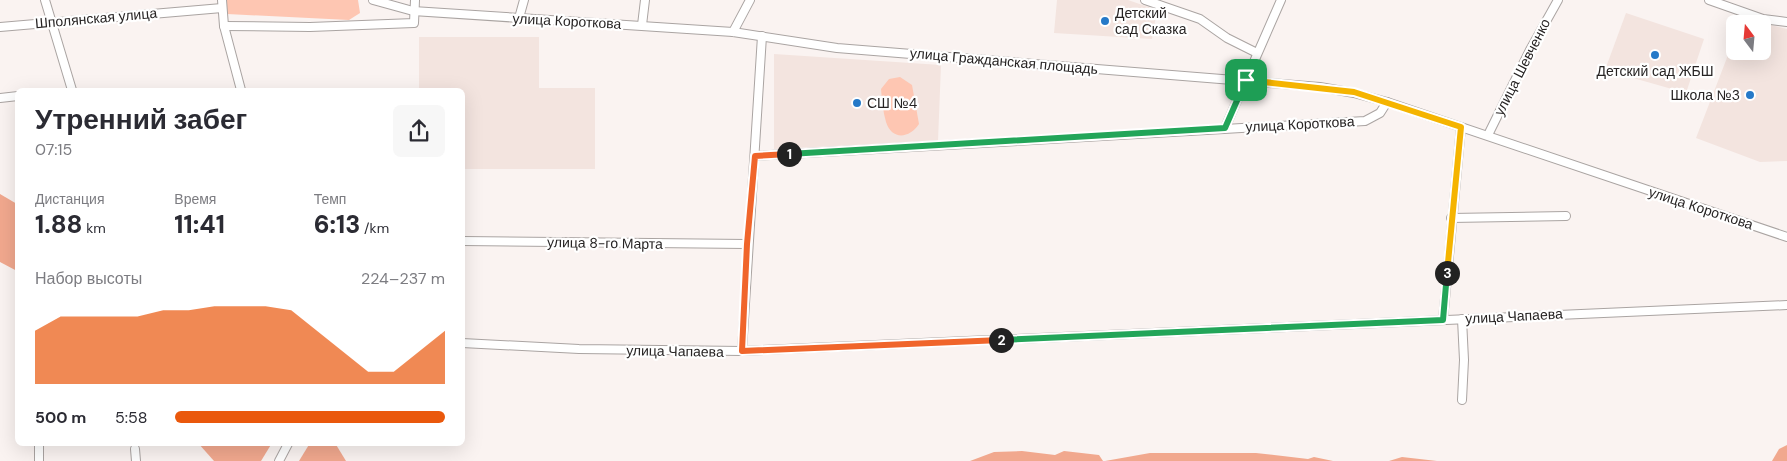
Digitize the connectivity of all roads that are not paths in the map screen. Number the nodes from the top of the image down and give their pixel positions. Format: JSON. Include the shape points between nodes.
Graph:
{"nodes":[{"id":1,"x":45,"y":0,"type":"edge"},
{"id":2,"x":373,"y":0,"type":"edge"},
{"id":3,"x":415,"y":0,"type":"edge"},
{"id":4,"x":524,"y":0,"type":"edge"},
{"id":5,"x":645,"y":0,"type":"edge"},
{"id":6,"x":750,"y":0,"type":"edge"},
{"id":7,"x":1145,"y":0,"type":"edge"},
{"id":8,"x":1281,"y":0,"type":"edge"},
{"id":9,"x":1558,"y":0,"type":"edge"},
{"id":10,"x":1708,"y":0,"type":"edge"},
{"id":11,"x":222,"y":4,"type":"edge"},
{"id":12,"x":413,"y":11,"type":"junction"},
{"id":13,"x":520,"y":18,"type":"junction"},
{"id":14,"x":52,"y":21,"type":"junction"},
{"id":15,"x":1787,"y":22,"type":"edge"},
{"id":16,"x":642,"y":25,"type":"junction"},
{"id":17,"x":224,"y":26,"type":"junction"},
{"id":18,"x":0,"y":27,"type":"edge"},
{"id":19,"x":733,"y":32,"type":"junction"},
{"id":20,"x":762,"y":36,"type":"junction"},
{"id":21,"x":1257,"y":53,"type":"junction"},
{"id":22,"x":1246,"y":80,"type":"junction"},
{"id":23,"x":71,"y":88,"type":"edge"},
{"id":24,"x":240,"y":88,"type":"edge"},
{"id":25,"x":15,"y":96,"type":"edge"},
{"id":26,"x":0,"y":98,"type":"edge"},
{"id":27,"x":1387,"y":102,"type":"junction"},
{"id":28,"x":1461,"y":127,"type":"junction"},
{"id":29,"x":1225,"y":128,"type":"junction"},
{"id":30,"x":1488,"y":135,"type":"junction"},
{"id":31,"x":755,"y":156,"type":"junction"},
{"id":32,"x":1566,"y":216,"type":"dead end"},
{"id":33,"x":1451,"y":218,"type":"junction"},
{"id":34,"x":1787,"y":237,"type":"edge"},
{"id":35,"x":465,"y":241,"type":"edge"},
{"id":36,"x":747,"y":244,"type":"junction"},
{"id":37,"x":1787,"y":305,"type":"edge"},
{"id":38,"x":1462,"y":319,"type":"junction"},
{"id":39,"x":1443,"y":320,"type":"junction"},
{"id":40,"x":465,"y":343,"type":"edge"},
{"id":41,"x":742,"y":351,"type":"junction"},
{"id":42,"x":1462,"y":400,"type":"dead end"},
{"id":43,"x":39,"y":446,"type":"edge"},
{"id":44,"x":287,"y":446,"type":"edge"},
{"id":45,"x":135,"y":449,"type":"dead end"},
{"id":46,"x":40,"y":461,"type":"edge"},
{"id":47,"x":136,"y":461,"type":"edge"},
{"id":48,"x":279,"y":461,"type":"edge"}],
"edges":[{"from":1,"to":14,"type":"street"},
{"from":2,"to":12,"type":"street","name":"улица Короткова"},
{"from":3,"to":12,"type":"street"},
{"from":4,"to":13,"type":"street"},
{"from":5,"to":16,"type":"street"},
{"from":6,"to":19,"type":"street"},
{"from":7,"to":21,"type":"street","via":[[1200,19]]},
{"from":8,"to":21,"type":"street"},
{"from":9,"to":30,"type":"street","name":"улица Шевченко"},
{"from":10,"to":15,"type":"street","via":[[1763,19]]},
{"from":11,"to":14,"type":"street","name":"Шполянская улица"},
{"from":11,"to":17,"type":"street"},
{"from":12,"to":13,"type":"street","name":"улица Короткова"},
{"from":12,"to":17,"type":"street","via":[[414,23]]},
{"from":13,"to":16,"type":"street","name":"улица Короткова"},
{"from":14,"to":18,"type":"street","name":"Шполянская улица"},
{"from":14,"to":23,"type":"street"},
{"from":16,"to":19,"type":"street","name":"улица Короткова"},
{"from":17,"to":24,"type":"street"},
{"from":19,"to":20,"type":"street","name":"улица Короткова"},
{"from":20,"to":22,"type":"street","name":"улица Гражданская площадь","via":[[837,48]]},
{"from":20,"to":31,"type":"street"},
{"from":21,"to":22,"type":"street"},
{"from":22,"to":27,"type":"street","name":"улица Короткова","via":[[1354,92]]},
{"from":22,"to":29,"type":"street"},
{"from":25,"to":26,"type":"street"},
{"from":27,"to":28,"type":"street","name":"улица Короткова"},
{"from":27,"to":29,"type":"street","name":"улица Короткова","via":[[1380,113],[1365,121]]},
{"from":28,"to":30,"type":"street","name":"улица Короткова"},
{"from":28,"to":33,"type":"street"},
{"from":29,"to":31,"type":"street","name":"улица Короткова"},
{"from":30,"to":34,"type":"street","name":"улица Короткова"},
{"from":31,"to":36,"type":"street"},
{"from":32,"to":33,"type":"street"},
{"from":33,"to":39,"type":"street"},
{"from":35,"to":36,"type":"street","name":"улица 8-го Марта"},
{"from":36,"to":41,"type":"street"},
{"from":37,"to":38,"type":"street","name":"улица Чапаева"},
{"from":38,"to":39,"type":"street","name":"улица Чапаева"},
{"from":38,"to":42,"type":"street"},
{"from":39,"to":41,"type":"street","name":"улица Чапаева"},
{"from":40,"to":41,"type":"street","name":"улица Чапаева","via":[[579,349]]},
{"from":43,"to":46,"type":"street"},
{"from":44,"to":48,"type":"street"},
{"from":45,"to":47,"type":"street"}]}
